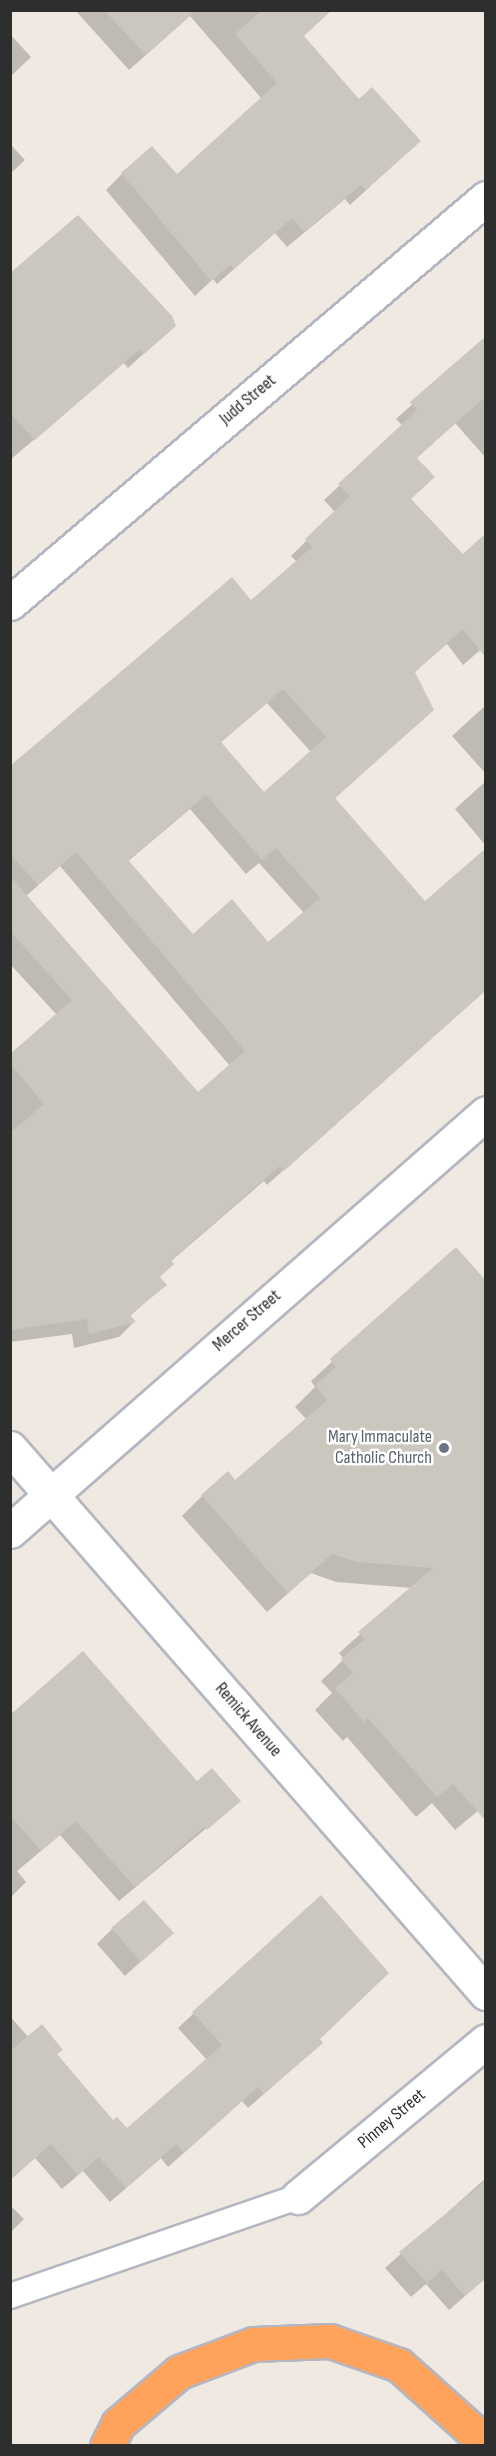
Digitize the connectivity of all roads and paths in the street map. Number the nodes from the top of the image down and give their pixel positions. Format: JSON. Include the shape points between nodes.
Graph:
{"nodes":[{"id":1,"x":486,"y":198,"type":"edge"},
{"id":2,"x":10,"y":603,"type":"edge"},
{"id":3,"x":482,"y":1123,"type":"edge"},
{"id":4,"x":10,"y":1448,"type":"edge"},
{"id":5,"x":50,"y":1494,"type":"junction"},
{"id":6,"x":10,"y":1531,"type":"edge"},
{"id":7,"x":486,"y":1993,"type":"edge"},
{"id":8,"x":486,"y":2041,"type":"edge"},
{"id":9,"x":298,"y":2197,"type":"joint"},
{"id":10,"x":10,"y":2296,"type":"edge"},
{"id":11,"x":486,"y":2443,"type":"edge"},
{"id":12,"x":107,"y":2445,"type":"edge"}],
"edges":[{"from":1,"to":2,"type":"street","name":"Judd Street"},
{"from":3,"to":5,"type":"street","name":"Mercer Street"},
{"from":4,"to":5,"type":"street","name":"Remick Avenue"},
{"from":5,"to":6,"type":"street","name":"Mercer Street"},
{"from":5,"to":7,"type":"street","name":"Remick Avenue"},
{"from":8,"to":9,"type":"street","name":"Pinney Street"},
{"from":9,"to":10,"type":"lane"},
{"from":11,"to":12,"type":"highway","via":[[399,2365],[330,2342],[253,2344],[179,2372],[118,2424]]}]}
